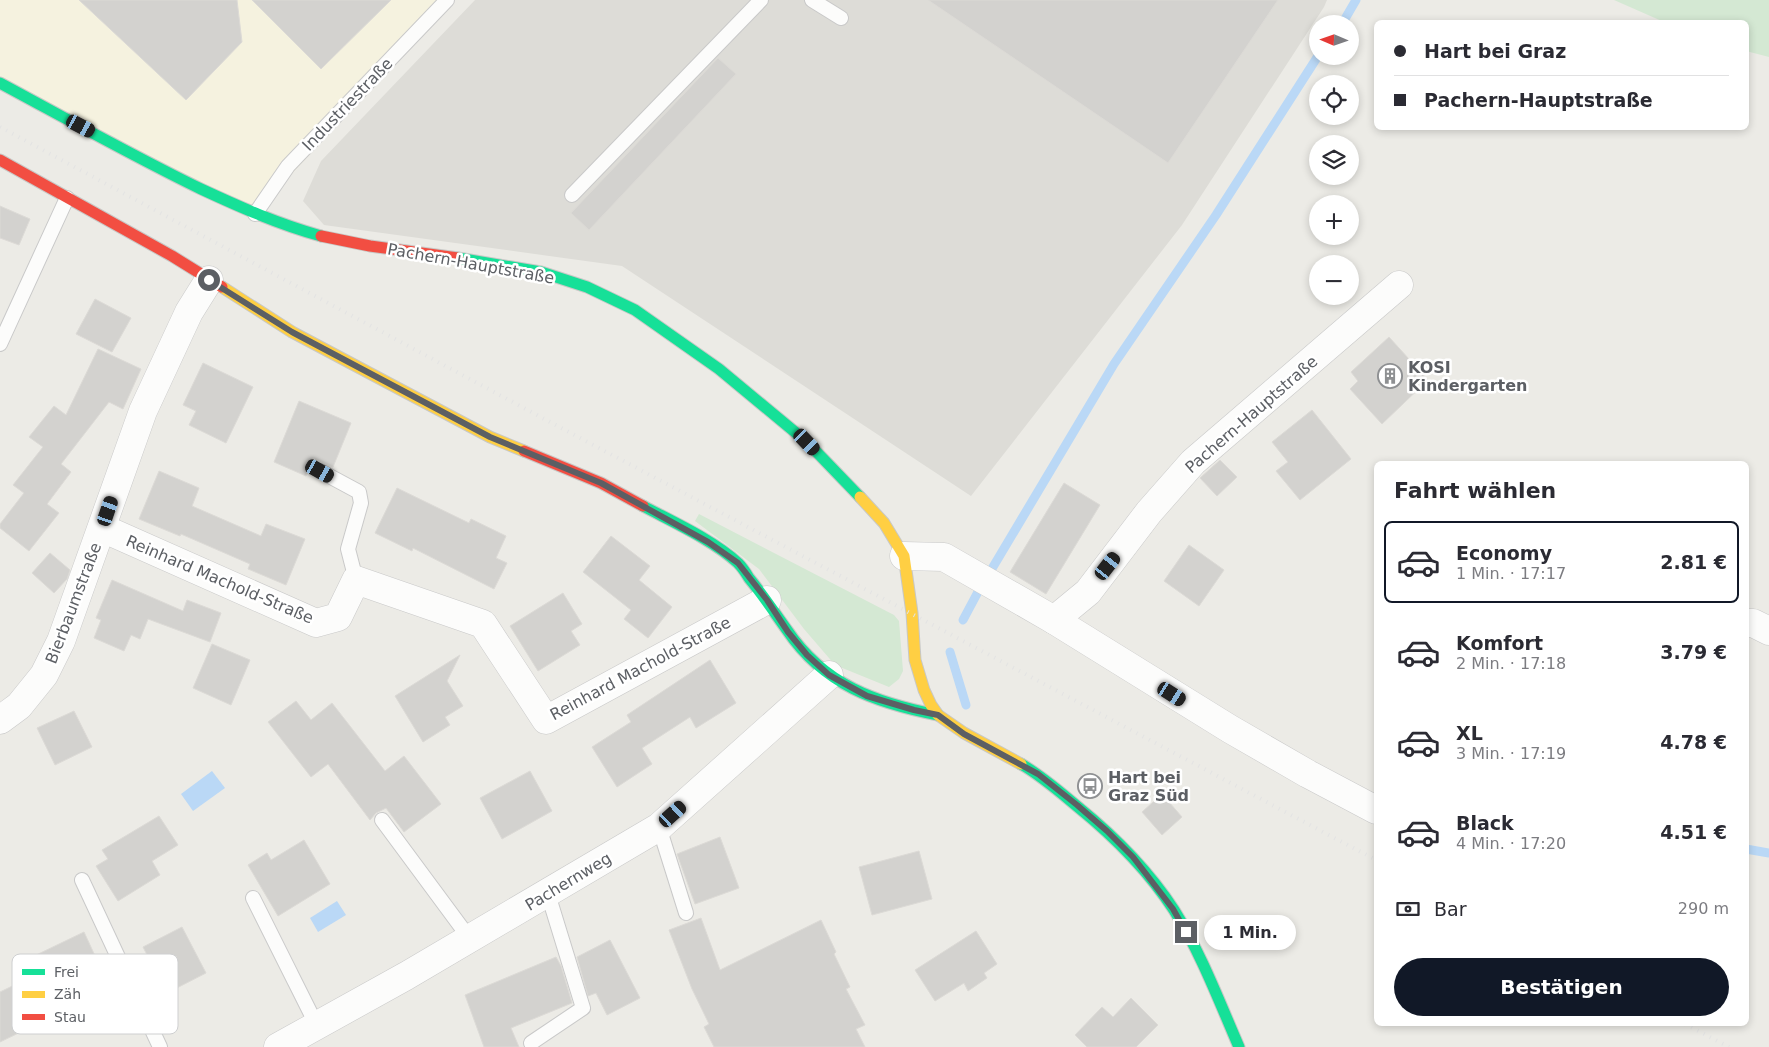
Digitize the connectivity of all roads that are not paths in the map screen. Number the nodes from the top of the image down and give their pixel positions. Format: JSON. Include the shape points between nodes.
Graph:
{"nodes":[{"id":1,"x":447,"y":0,"type":"edge"},
{"id":2,"x":761,"y":0,"type":"edge"},
{"id":3,"x":812,"y":0,"type":"edge"},
{"id":4,"x":841,"y":18,"type":"dead end"},
{"id":5,"x":0,"y":84,"type":"edge"},
{"id":6,"x":0,"y":160,"type":"edge"},
{"id":7,"x":572,"y":195,"type":"dead end"},
{"id":8,"x":68,"y":198,"type":"junction"},
{"id":9,"x":255,"y":214,"type":"junction"},
{"id":10,"x":209,"y":280,"type":"junction"},
{"id":11,"x":1399,"y":286,"type":"dead end"},
{"id":12,"x":4,"y":327,"type":"edge"},
{"id":13,"x":0,"y":344,"type":"edge"},
{"id":14,"x":320,"y":471,"type":"dead end"},
{"id":15,"x":102,"y":528,"type":"junction"},
{"id":16,"x":904,"y":556,"type":"junction"},
{"id":17,"x":356,"y":580,"type":"junction"},
{"id":18,"x":767,"y":600,"type":"junction"},
{"id":19,"x":1054,"y":620,"type":"junction"},
{"id":20,"x":1749,"y":623,"type":"edge"},
{"id":21,"x":1769,"y":631,"type":"edge"},
{"id":22,"x":829,"y":675,"type":"junction"},
{"id":23,"x":938,"y":715,"type":"junction"},
{"id":24,"x":0,"y":720,"type":"edge"},
{"id":25,"x":1374,"y":809,"type":"edge"},
{"id":26,"x":382,"y":820,"type":"dead end"},
{"id":27,"x":659,"y":827,"type":"junction"},
{"id":28,"x":82,"y":880,"type":"dead end"},
{"id":29,"x":548,"y":894,"type":"junction"},
{"id":30,"x":253,"y":898,"type":"dead end"},
{"id":31,"x":686,"y":913,"type":"dead end"},
{"id":32,"x":470,"y":939,"type":"junction"},
{"id":33,"x":117,"y":954,"type":"edge"},
{"id":34,"x":317,"y":1026,"type":"junction"},
{"id":35,"x":154,"y":1034,"type":"edge"},
{"id":36,"x":531,"y":1043,"type":"dead end"},
{"id":37,"x":160,"y":1047,"type":"edge"},
{"id":38,"x":278,"y":1047,"type":"edge"},
{"id":39,"x":1239,"y":1047,"type":"edge"}],
"edges":[{"from":1,"to":9,"type":"lane","name":"Industriestraße","via":[[288,166]]},
{"from":2,"to":7,"type":"lane"},
{"from":3,"to":4,"type":"lane"},
{"from":5,"to":9,"type":"main road","name":"Pachern-Hauptstraße","via":[[162,170]]},
{"from":6,"to":8,"type":"main road"},
{"from":8,"to":10,"type":"main road"},
{"from":8,"to":12,"type":"lane"},
{"from":9,"to":16,"type":"main road","name":"Pachern-Hauptstraße","via":[[323,237],[541,272],[588,287],[635,310],[719,369],[807,442],[884,523]]},
{"from":10,"to":15,"type":"street","name":"Bierbaumstraße","via":[[189,312],[143,411]]},
{"from":10,"to":18,"type":"main road","via":[[292,332],[490,437],[601,483],[680,526],[738,563]]},
{"from":11,"to":19,"type":"street","name":"Pachern-Hauptstraße","via":[[1193,462],[1148,512],[1088,592]]},
{"from":12,"to":13,"type":"lane"},
{"from":14,"to":17,"type":"lane","via":[[359,492],[361,503],[348,549]]},
{"from":15,"to":17,"type":"street","name":"Reinhard Machold-Straße","via":[[316,624],[338,617]]},
{"from":15,"to":24,"type":"street","name":"Bierbaumstraße","via":[[61,641],[44,675],[20,706]]},
{"from":16,"to":19,"type":"street","via":[[944,557]]},
{"from":16,"to":23,"type":"main road","name":"Pachern-Hauptstraße","via":[[915,660],[924,690]]},
{"from":17,"to":18,"type":"street","name":"Reinhard Machold-Straße","via":[[483,624],[546,720]]},
{"from":18,"to":22,"type":"main road","via":[[807,655]]},
{"from":19,"to":25,"type":"street","via":[[1230,729]]},
{"from":20,"to":21,"type":"street"},
{"from":22,"to":23,"type":"main road","via":[[867,696]]},
{"from":22,"to":27,"type":"street","name":"Pachernweg"},
{"from":23,"to":39,"type":"main road","name":"Pachern-Hauptstraße","via":[[964,734],[1038,774],[1133,857],[1173,909],[1193,944]]},
{"from":26,"to":32,"type":"lane"},
{"from":27,"to":29,"type":"street","name":"Pachernweg"},
{"from":27,"to":31,"type":"lane"},
{"from":28,"to":33,"type":"lane"},
{"from":29,"to":32,"type":"street","name":"Pachernweg"},
{"from":29,"to":36,"type":"lane","via":[[583,1008]]},
{"from":30,"to":34,"type":"lane"},
{"from":32,"to":34,"type":"street","name":"Pachernweg"},
{"from":34,"to":38,"type":"street","name":"Pachernweg"},
{"from":35,"to":37,"type":"lane"}]}
